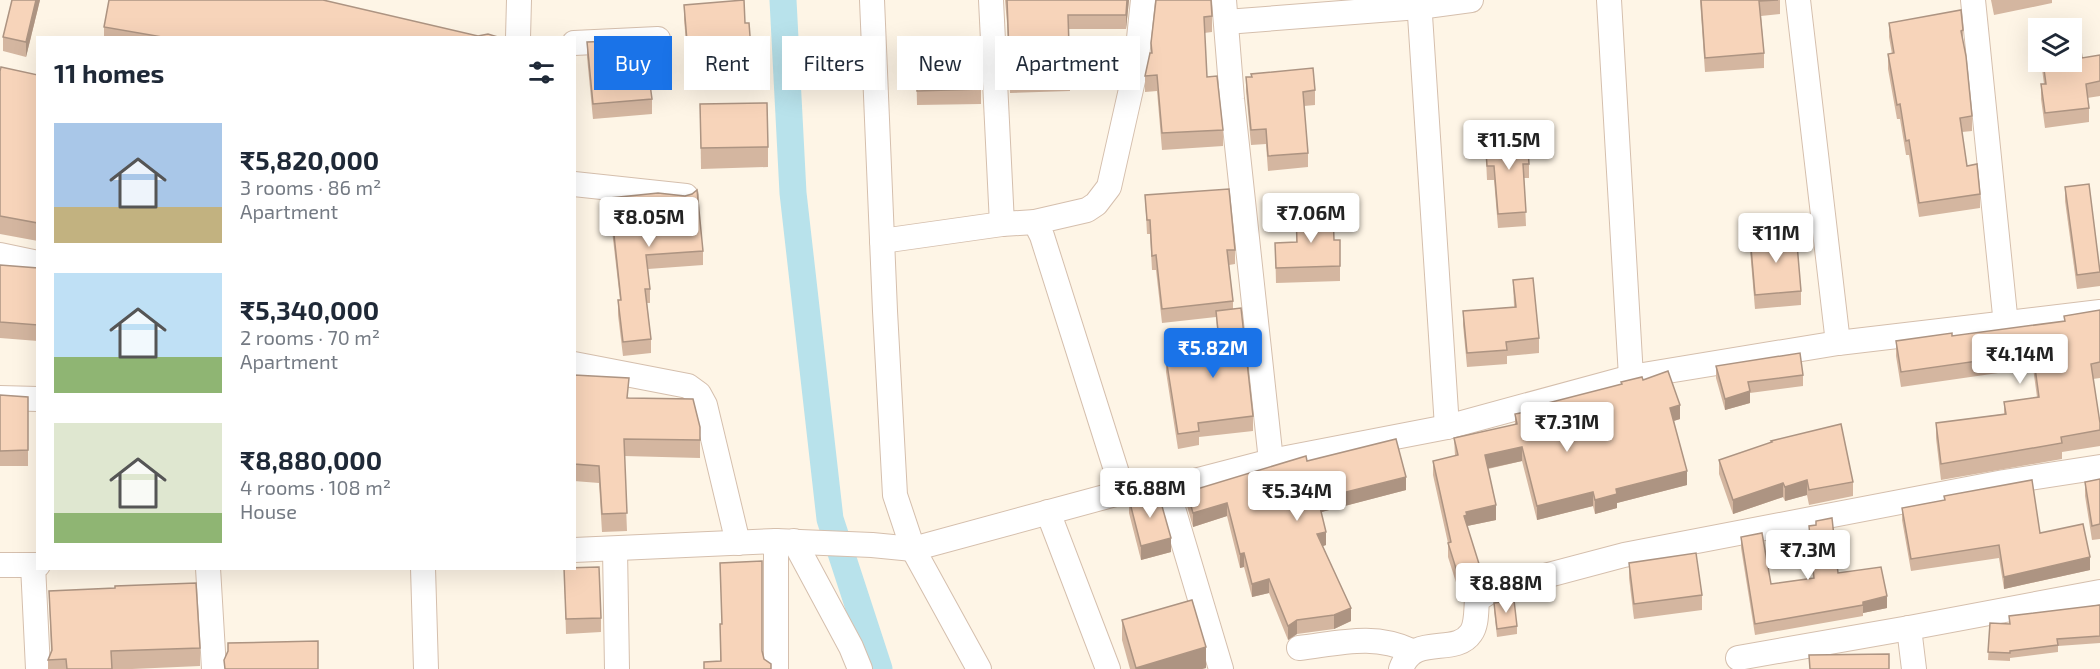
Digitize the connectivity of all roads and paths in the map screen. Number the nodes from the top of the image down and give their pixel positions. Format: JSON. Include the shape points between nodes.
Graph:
{"nodes":[{"id":1,"x":519,"y":0,"type":"edge"},
{"id":2,"x":872,"y":0,"type":"edge"},
{"id":3,"x":991,"y":0,"type":"edge"},
{"id":4,"x":1143,"y":0,"type":"edge"},
{"id":5,"x":1471,"y":0,"type":"edge"},
{"id":6,"x":1609,"y":0,"type":"edge"},
{"id":7,"x":1798,"y":0,"type":"edge"},
{"id":8,"x":1973,"y":0,"type":"edge"},
{"id":9,"x":1419,"y":3,"type":"edge"},
{"id":10,"x":1225,"y":11,"type":"edge"},
{"id":11,"x":518,"y":36,"type":"edge"},
{"id":12,"x":594,"y":42,"type":"edge"},
{"id":13,"x":576,"y":43,"type":"edge"},
{"id":14,"x":576,"y":184,"type":"edge"},
{"id":15,"x":686,"y":196,"type":"edge"},
{"id":16,"x":1035,"y":222,"type":"junction"},
{"id":17,"x":1002,"y":224,"type":"junction"},
{"id":18,"x":882,"y":241,"type":"junction"},
{"id":19,"x":0,"y":255,"type":"edge"},
{"id":20,"x":36,"y":264,"type":"edge"},
{"id":21,"x":2100,"y":312,"type":"edge"},
{"id":22,"x":2006,"y":325,"type":"junction"},
{"id":23,"x":1838,"y":343,"type":"junction"},
{"id":24,"x":576,"y":364,"type":"edge"},
{"id":25,"x":1631,"y":377,"type":"junction"},
{"id":26,"x":0,"y":398,"type":"edge"},
{"id":27,"x":36,"y":399,"type":"edge"},
{"id":28,"x":1448,"y":427,"type":"junction"},
{"id":29,"x":1271,"y":461,"type":"junction"},
{"id":30,"x":2100,"y":467,"type":"edge"},
{"id":31,"x":1167,"y":488,"type":"junction"},
{"id":32,"x":1123,"y":492,"type":"junction"},
{"id":33,"x":1048,"y":512,"type":"junction"},
{"id":34,"x":794,"y":542,"type":"junction"},
{"id":35,"x":738,"y":543,"type":"junction"},
{"id":36,"x":615,"y":549,"type":"junction"},
{"id":37,"x":913,"y":549,"type":"junction"},
{"id":38,"x":576,"y":550,"type":"edge"},
{"id":39,"x":0,"y":565,"type":"edge"},
{"id":40,"x":35,"y":565,"type":"edge"},
{"id":41,"x":208,"y":570,"type":"edge"},
{"id":42,"x":423,"y":570,"type":"edge"},
{"id":43,"x":2100,"y":592,"type":"edge"},
{"id":44,"x":1909,"y":628,"type":"junction"},
{"id":45,"x":1299,"y":648,"type":"dead end"},
{"id":46,"x":1738,"y":658,"type":"dead end"},
{"id":47,"x":1803,"y":658,"type":"edge"},
{"id":48,"x":1407,"y":660,"type":"edge"},
{"id":49,"x":38,"y":669,"type":"edge"},
{"id":50,"x":214,"y":669,"type":"edge"},
{"id":51,"x":426,"y":669,"type":"edge"},
{"id":52,"x":617,"y":669,"type":"edge"},
{"id":53,"x":776,"y":669,"type":"edge"},
{"id":54,"x":860,"y":669,"type":"edge"},
{"id":55,"x":979,"y":669,"type":"edge"},
{"id":56,"x":1108,"y":669,"type":"edge"},
{"id":57,"x":1221,"y":669,"type":"edge"},
{"id":58,"x":1914,"y":669,"type":"edge"}],
"edges":[{"from":1,"to":11,"type":"street"},
{"from":2,"to":18,"type":"street"},
{"from":3,"to":17,"type":"street"},
{"from":4,"to":16,"type":"street","via":[[1136,67],[1109,187],[1087,210]]},
{"from":5,"to":9,"type":"street"},
{"from":6,"to":25,"type":"street"},
{"from":7,"to":23,"type":"street"},
{"from":8,"to":22,"type":"street"},
{"from":9,"to":10,"type":"street"},
{"from":9,"to":28,"type":"street"},
{"from":10,"to":29,"type":"street"},
{"from":12,"to":13,"type":"street"},
{"from":14,"to":15,"type":"street"},
{"from":16,"to":17,"type":"street"},
{"from":16,"to":32,"type":"street"},
{"from":17,"to":18,"type":"street"},
{"from":18,"to":37,"type":"street","via":[[895,495]]},
{"from":19,"to":20,"type":"street"},
{"from":21,"to":22,"type":"street"},
{"from":22,"to":23,"type":"street"},
{"from":23,"to":25,"type":"street"},
{"from":24,"to":35,"type":"street","via":[[688,386],[699,394],[705,405]]},
{"from":25,"to":28,"type":"street"},
{"from":26,"to":27,"type":"street"},
{"from":28,"to":29,"type":"street"},
{"from":29,"to":31,"type":"street"},
{"from":30,"to":48,"type":"street","via":[[1624,555],[1492,590],[1477,600],[1473,631],[1464,640]]},
{"from":31,"to":32,"type":"street"},
{"from":31,"to":57,"type":"street"},
{"from":32,"to":33,"type":"street"},
{"from":33,"to":37,"type":"street"},
{"from":33,"to":56,"type":"street"},
{"from":34,"to":35,"type":"street"},
{"from":34,"to":37,"type":"street"},
{"from":34,"to":53,"type":"street"},
{"from":34,"to":54,"type":"street"},
{"from":35,"to":36,"type":"street"},
{"from":36,"to":38,"type":"street"},
{"from":36,"to":52,"type":"street"},
{"from":37,"to":55,"type":"street"},
{"from":39,"to":40,"type":"street"},
{"from":40,"to":49,"type":"street"},
{"from":41,"to":50,"type":"street"},
{"from":42,"to":51,"type":"street"},
{"from":43,"to":44,"type":"street"},
{"from":44,"to":47,"type":"street"},
{"from":44,"to":58,"type":"street"},
{"from":45,"to":48,"type":"street","via":[[1368,639],[1388,641]]},
{"from":46,"to":47,"type":"street"}]}
